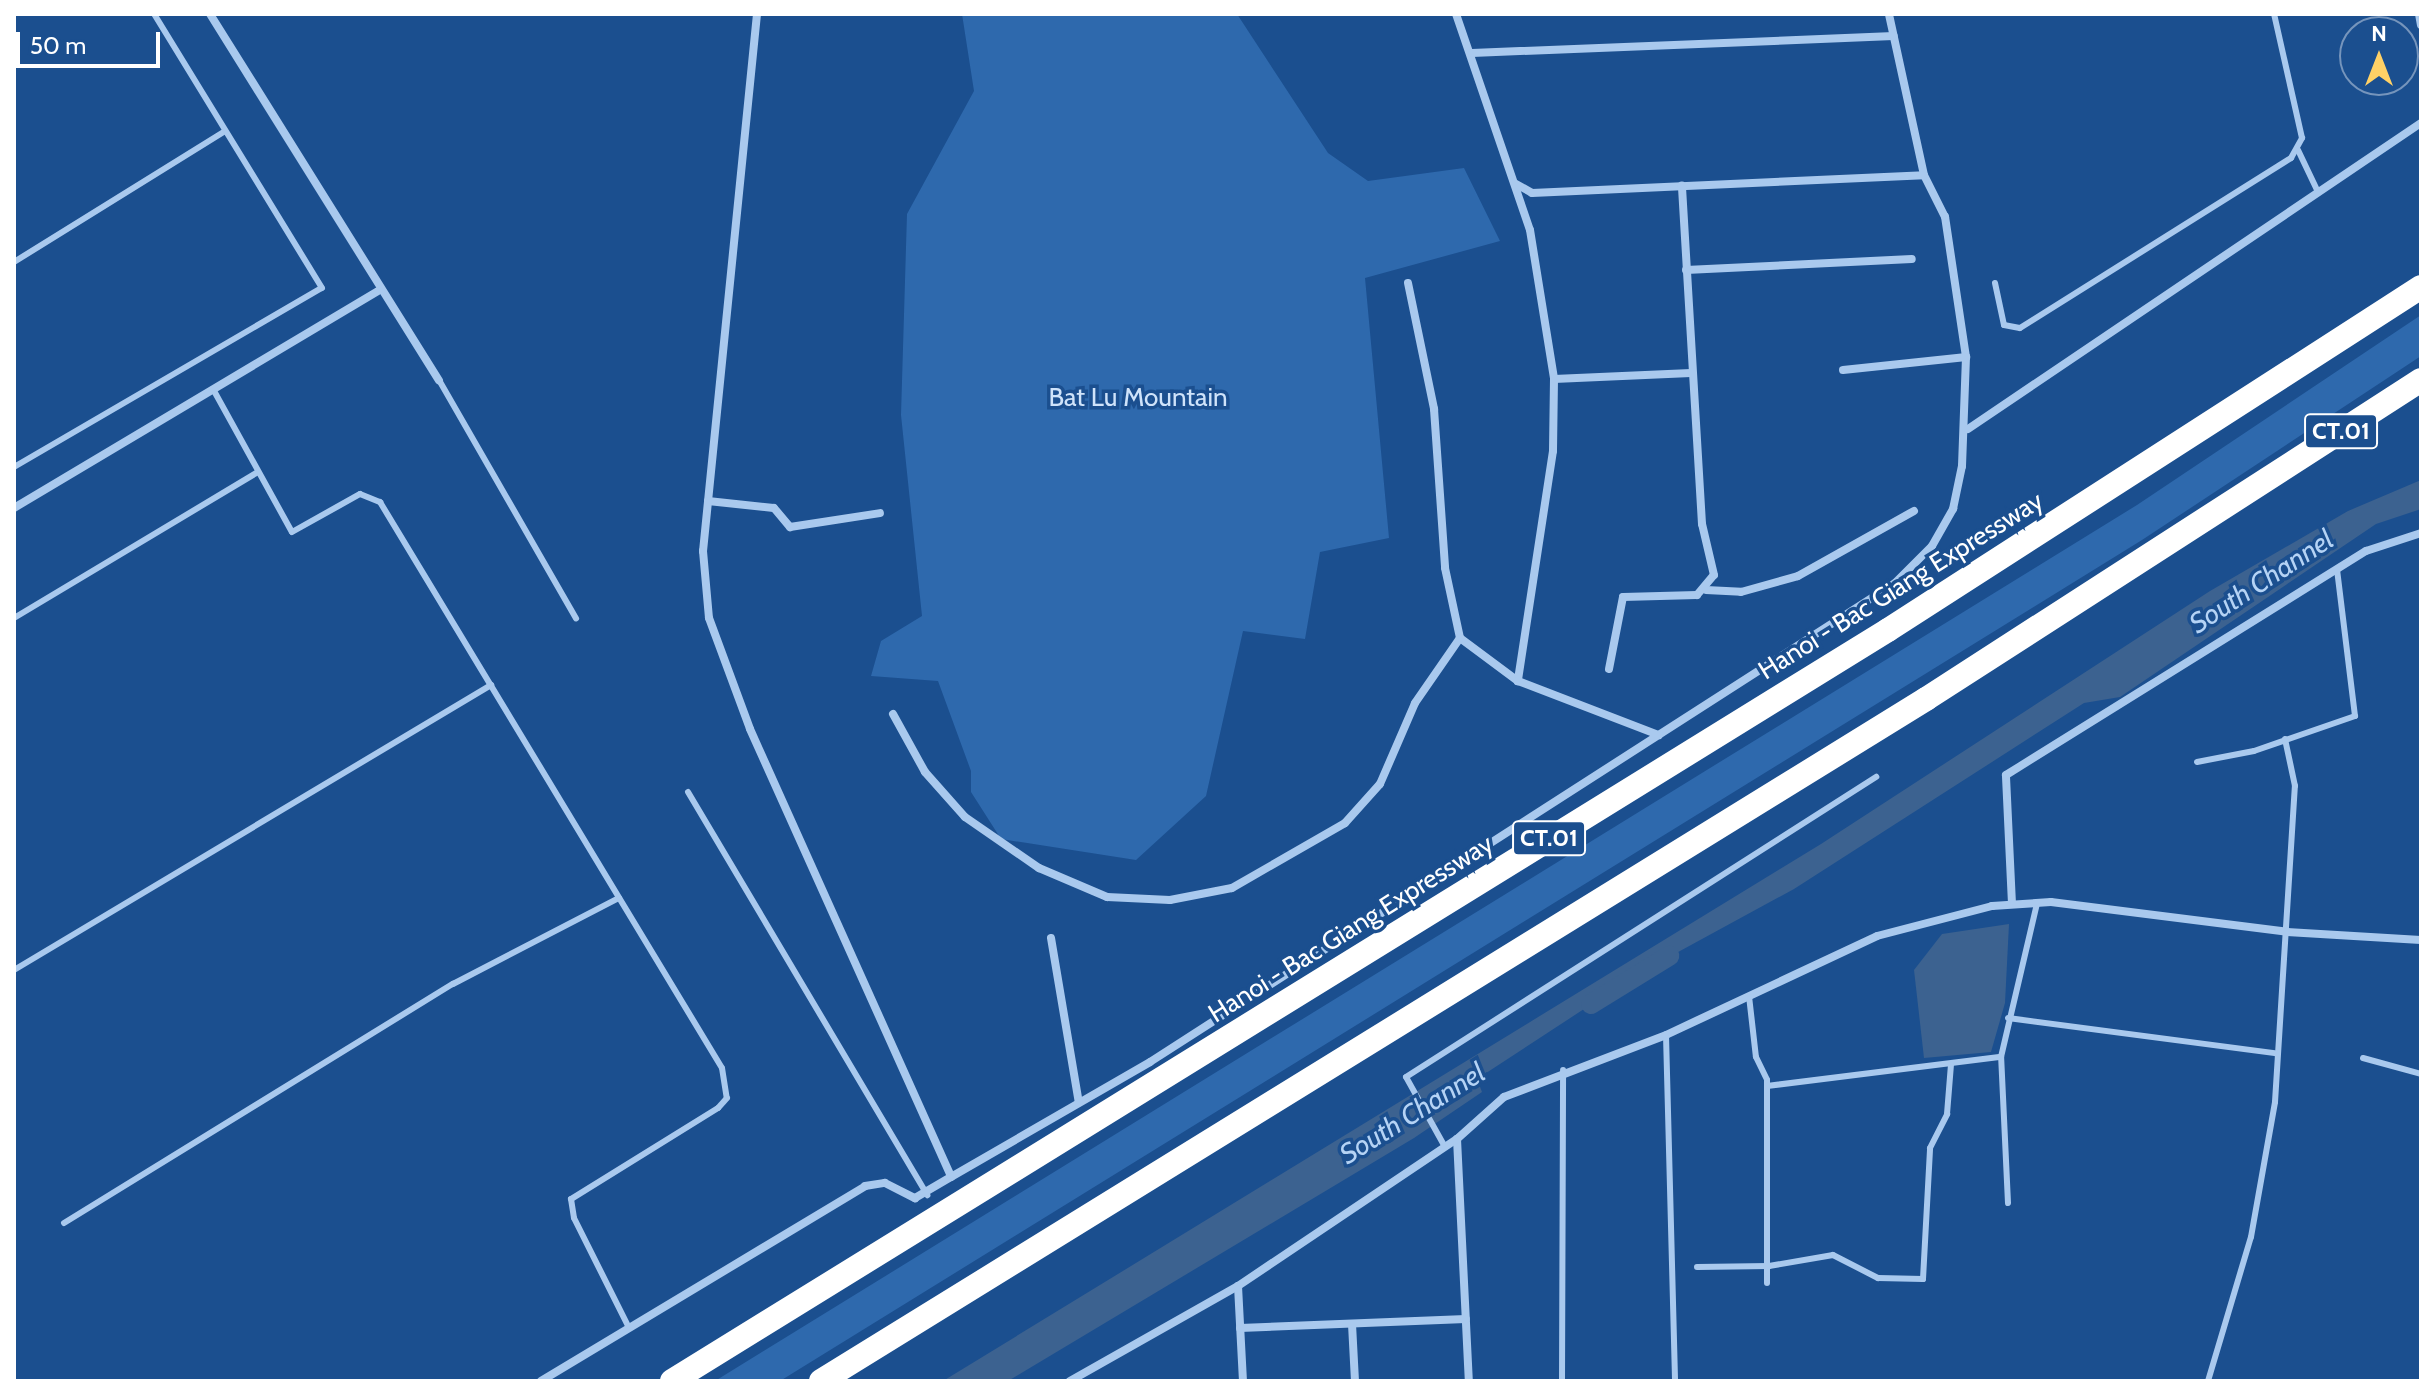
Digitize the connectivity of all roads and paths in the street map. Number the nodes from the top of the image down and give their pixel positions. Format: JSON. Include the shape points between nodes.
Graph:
{"nodes":[{"id":1,"x":154,"y":14,"type":"edge"},
{"id":2,"x":210,"y":14,"type":"edge"},
{"id":3,"x":757,"y":14,"type":"edge"},
{"id":4,"x":1456,"y":14,"type":"edge"},
{"id":5,"x":1889,"y":14,"type":"edge"},
{"id":6,"x":2274,"y":14,"type":"edge"},
{"id":7,"x":2419,"y":14,"type":"edge"},
{"id":8,"x":2421,"y":25,"type":"edge"},
{"id":9,"x":1894,"y":36,"type":"junction"},
{"id":10,"x":1472,"y":53,"type":"junction"},
{"id":11,"x":2421,"y":123,"type":"edge"},
{"id":12,"x":225,"y":131,"type":"junction"},
{"id":13,"x":2298,"y":150,"type":"junction"},
{"id":14,"x":1924,"y":175,"type":"junction"},
{"id":15,"x":1516,"y":183,"type":"junction"},
{"id":16,"x":1682,"y":186,"type":"junction"},
{"id":17,"x":2318,"y":192,"type":"junction"},
{"id":18,"x":1912,"y":259,"type":"dead end"},
{"id":19,"x":14,"y":262,"type":"edge"},
{"id":20,"x":1686,"y":270,"type":"junction"},
{"id":21,"x":1408,"y":283,"type":"dead end"},
{"id":22,"x":1995,"y":283,"type":"dead end"},
{"id":23,"x":2421,"y":287,"type":"edge"},
{"id":24,"x":381,"y":289,"type":"junction"},
{"id":25,"x":1966,"y":357,"type":"junction"},
{"id":26,"x":1843,"y":370,"type":"dead end"},
{"id":27,"x":1691,"y":373,"type":"junction"},
{"id":28,"x":1554,"y":379,"type":"junction"},
{"id":29,"x":439,"y":380,"type":"joint"},
{"id":30,"x":2421,"y":380,"type":"edge"},
{"id":31,"x":213,"y":389,"type":"junction"},
{"id":32,"x":2421,"y":394,"type":"edge"},
{"id":33,"x":1968,"y":429,"type":"junction"},
{"id":34,"x":14,"y":467,"type":"edge"},
{"id":35,"x":256,"y":473,"type":"junction"},
{"id":36,"x":2261,"y":483,"type":"junction"},
{"id":37,"x":708,"y":501,"type":"junction"},
{"id":38,"x":14,"y":508,"type":"edge"},
{"id":39,"x":1914,"y":511,"type":"dead end"},
{"id":40,"x":880,"y":513,"type":"dead end"},
{"id":41,"x":2421,"y":533,"type":"edge"},
{"id":42,"x":2337,"y":569,"type":"junction"},
{"id":43,"x":1706,"y":590,"type":"junction"},
{"id":44,"x":14,"y":618,"type":"edge"},
{"id":45,"x":576,"y":618,"type":"dead end"},
{"id":46,"x":1460,"y":638,"type":"junction"},
{"id":47,"x":1609,"y":669,"type":"dead end"},
{"id":48,"x":1518,"y":681,"type":"junction"},
{"id":49,"x":491,"y":685,"type":"junction"},
{"id":50,"x":893,"y":714,"type":"dead end"},
{"id":51,"x":1659,"y":735,"type":"junction"},
{"id":52,"x":2285,"y":739,"type":"junction"},
{"id":53,"x":2197,"y":762,"type":"dead end"},
{"id":54,"x":1876,"y":777,"type":"dead end"},
{"id":55,"x":688,"y":792,"type":"dead end"},
{"id":56,"x":619,"y":898,"type":"junction"},
{"id":57,"x":2037,"y":903,"type":"junction"},
{"id":58,"x":2012,"y":904,"type":"junction"},
{"id":59,"x":2287,"y":932,"type":"junction"},
{"id":60,"x":1051,"y":938,"type":"dead end"},
{"id":61,"x":2421,"y":940,"type":"edge"},
{"id":62,"x":14,"y":970,"type":"edge"},
{"id":63,"x":1749,"y":996,"type":"junction"},
{"id":64,"x":2008,"y":1018,"type":"junction"},
{"id":65,"x":1666,"y":1035,"type":"junction"},
{"id":66,"x":2275,"y":1053,"type":"junction"},
{"id":67,"x":2001,"y":1057,"type":"junction"},
{"id":68,"x":2363,"y":1058,"type":"dead end"},
{"id":69,"x":1951,"y":1064,"type":"junction"},
{"id":70,"x":1563,"y":1070,"type":"junction"},
{"id":71,"x":2421,"y":1074,"type":"edge"},
{"id":72,"x":1767,"y":1086,"type":"junction"},
{"id":73,"x":1079,"y":1103,"type":"junction"},
{"id":74,"x":1457,"y":1139,"type":"junction"},
{"id":75,"x":1445,"y":1147,"type":"junction"},
{"id":76,"x":951,"y":1177,"type":"junction"},
{"id":77,"x":927,"y":1195,"type":"junction"},
{"id":78,"x":2008,"y":1203,"type":"dead end"},
{"id":79,"x":64,"y":1223,"type":"dead end"},
{"id":80,"x":1769,"y":1266,"type":"junction"},
{"id":81,"x":1697,"y":1267,"type":"dead end"},
{"id":82,"x":1767,"y":1283,"type":"dead end"},
{"id":83,"x":1238,"y":1286,"type":"junction"},
{"id":84,"x":1466,"y":1319,"type":"junction"},
{"id":85,"x":1352,"y":1324,"type":"junction"},
{"id":86,"x":629,"y":1328,"type":"junction"},
{"id":87,"x":1240,"y":1328,"type":"junction"},
{"id":88,"x":541,"y":1381,"type":"edge"},
{"id":89,"x":672,"y":1381,"type":"edge"},
{"id":90,"x":821,"y":1381,"type":"edge"},
{"id":91,"x":1070,"y":1381,"type":"edge"},
{"id":92,"x":1243,"y":1381,"type":"edge"},
{"id":93,"x":1355,"y":1381,"type":"edge"},
{"id":94,"x":1469,"y":1381,"type":"edge"},
{"id":95,"x":1562,"y":1381,"type":"edge"},
{"id":96,"x":1675,"y":1381,"type":"edge"},
{"id":97,"x":2208,"y":1381,"type":"edge"}],
"edges":[{"from":1,"to":12,"type":"lane"},
{"from":2,"to":24,"type":"street"},
{"from":3,"to":37,"type":"street"},
{"from":4,"to":10,"type":"street"},
{"from":5,"to":9,"type":"street"},
{"from":6,"to":13,"type":"lane","via":[[2302,138]]},
{"from":7,"to":8,"type":"street"},
{"from":9,"to":10,"type":"street"},
{"from":9,"to":14,"type":"street"},
{"from":10,"to":15,"type":"street"},
{"from":11,"to":17,"type":"street"},
{"from":12,"to":19,"type":"lane"},
{"from":12,"to":34,"type":"lane","via":[[322,288]]},
{"from":13,"to":17,"type":"lane"},
{"from":13,"to":22,"type":"lane","via":[[2020,328],[2004,325]]},
{"from":14,"to":16,"type":"street"},
{"from":14,"to":25,"type":"street","via":[[1945,217]]},
{"from":15,"to":16,"type":"street","via":[[1532,193]]},
{"from":15,"to":28,"type":"street"},
{"from":16,"to":20,"type":"street"},
{"from":17,"to":33,"type":"street"},
{"from":18,"to":20,"type":"street"},
{"from":20,"to":27,"type":"street"},
{"from":21,"to":46,"type":"street","via":[[1434,409],[1445,568]]},
{"from":23,"to":89,"type":"highway","name":"Hanoi - Bac Giang Expressway","number":"CT.01","via":[[1888,630]]},
{"from":24,"to":29,"type":"street"},
{"from":24,"to":31,"type":"street"},
{"from":25,"to":26,"type":"street"},
{"from":25,"to":33,"type":"street"},
{"from":27,"to":28,"type":"street"},
{"from":27,"to":43,"type":"street","via":[[1702,524],[1714,575]]},
{"from":28,"to":48,"type":"street","via":[[1553,451]]},
{"from":29,"to":45,"type":"lane"},
{"from":30,"to":36,"type":"highway","number":"CT.01"},
{"from":31,"to":35,"type":"lane"},
{"from":31,"to":38,"type":"street"},
{"from":32,"to":36,"type":"highway"},
{"from":33,"to":51,"type":"street","via":[[1953,509],[1932,546],[1895,583]]},
{"from":35,"to":44,"type":"lane"},
{"from":35,"to":49,"type":"lane","via":[[292,532],[360,494],[380,502]]},
{"from":36,"to":90,"type":"highway","number":"CT.01","via":[[1926,699]]},
{"from":37,"to":40,"type":"street","via":[[774,508],[790,527]]},
{"from":37,"to":76,"type":"street","via":[[703,551],[714,632],[750,729]]},
{"from":39,"to":43,"type":"street","via":[[1798,576],[1741,592]]},
{"from":41,"to":42,"type":"street"},
{"from":42,"to":52,"type":"lane","via":[[2355,716]]},
{"from":42,"to":58,"type":"street","via":[[2006,775]]},
{"from":43,"to":47,"type":"street","via":[[1623,597]]},
{"from":46,"to":48,"type":"street"},
{"from":46,"to":50,"type":"street","via":[[1415,703],[1380,784],[1345,823],[1232,888],[1170,900],[1107,897],[1047,873],[965,817],[925,772]]},
{"from":48,"to":51,"type":"street"},
{"from":49,"to":56,"type":"lane"},
{"from":49,"to":62,"type":"lane"},
{"from":51,"to":73,"type":"street"},
{"from":52,"to":53,"type":"lane"},
{"from":52,"to":59,"type":"lane","via":[[2295,786]]},
{"from":54,"to":75,"type":"lane","via":[[1406,1077]]},
{"from":55,"to":77,"type":"lane"},
{"from":56,"to":79,"type":"lane","via":[[453,984]]},
{"from":56,"to":86,"type":"lane","via":[[728,1083],[718,1108],[571,1199],[574,1218]]},
{"from":57,"to":58,"type":"street"},
{"from":57,"to":59,"type":"street"},
{"from":57,"to":64,"type":"lane"},
{"from":58,"to":63,"type":"street","via":[[1877,936]]},
{"from":59,"to":61,"type":"street"},
{"from":59,"to":66,"type":"lane"},
{"from":60,"to":73,"type":"street"},
{"from":63,"to":65,"type":"street"},
{"from":63,"to":72,"type":"lane"},
{"from":64,"to":66,"type":"lane"},
{"from":64,"to":67,"type":"lane"},
{"from":65,"to":70,"type":"street"},
{"from":65,"to":96,"type":"lane"},
{"from":66,"to":97,"type":"lane","via":[[2275,1102],[2251,1237]]},
{"from":67,"to":69,"type":"lane"},
{"from":67,"to":78,"type":"lane"},
{"from":68,"to":71,"type":"lane"},
{"from":69,"to":72,"type":"lane"},
{"from":69,"to":80,"type":"lane","via":[[1947,1114],[1930,1148],[1923,1279],[1878,1278],[1833,1255]]},
{"from":70,"to":74,"type":"street","via":[[1504,1097]]},
{"from":70,"to":95,"type":"lane"},
{"from":72,"to":80,"type":"lane"},
{"from":73,"to":76,"type":"street"},
{"from":74,"to":75,"type":"street"},
{"from":74,"to":84,"type":"street"},
{"from":75,"to":83,"type":"street"},
{"from":76,"to":77,"type":"street"},
{"from":77,"to":86,"type":"street","via":[[906,1196],[885,1183],[865,1186]]},
{"from":80,"to":81,"type":"lane"},
{"from":80,"to":82,"type":"lane"},
{"from":83,"to":87,"type":"street"},
{"from":83,"to":91,"type":"street"},
{"from":84,"to":85,"type":"street"},
{"from":84,"to":94,"type":"street"},
{"from":85,"to":87,"type":"street"},
{"from":85,"to":93,"type":"street"},
{"from":86,"to":88,"type":"street"},
{"from":87,"to":92,"type":"street"}]}
